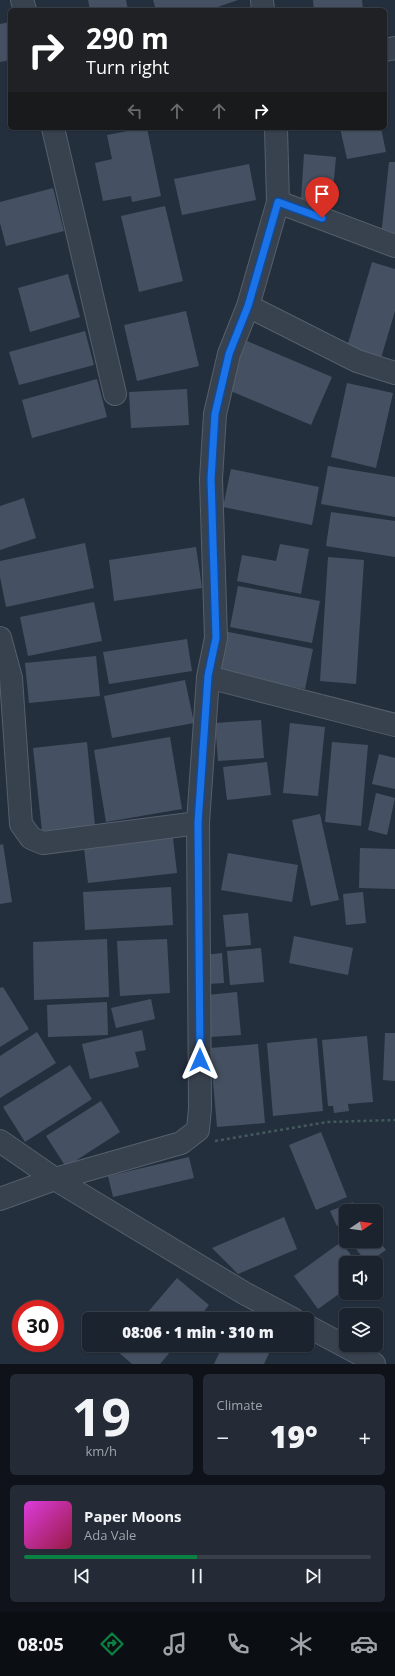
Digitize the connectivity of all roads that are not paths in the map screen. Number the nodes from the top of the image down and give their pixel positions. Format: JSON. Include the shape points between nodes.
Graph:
{"nodes":[{"id":1,"x":53,"y":130,"type":"edge"},
{"id":2,"x":276,"y":130,"type":"edge"},
{"id":3,"x":278,"y":202,"type":"junction"},
{"id":4,"x":395,"y":246,"type":"edge"},
{"id":5,"x":248,"y":306,"type":"junction"},
{"id":6,"x":395,"y":373,"type":"edge"},
{"id":7,"x":115,"y":394,"type":"dead end"},
{"id":8,"x":0,"y":638,"type":"edge"},
{"id":9,"x":208,"y":676,"type":"junction"},
{"id":10,"x":395,"y":726,"type":"edge"},
{"id":11,"x":198,"y":823,"type":"junction"},
{"id":12,"x":0,"y":1141,"type":"edge"},
{"id":13,"x":56,"y":1178,"type":"junction"},
{"id":14,"x":0,"y":1199,"type":"edge"},
{"id":15,"x":280,"y":1312,"type":"edge"},
{"id":16,"x":314,"y":1330,"type":"edge"},
{"id":17,"x":374,"y":1364,"type":"edge"}],
"edges":[{"from":1,"to":7,"type":"street"},
{"from":2,"to":3,"type":"street"},
{"from":3,"to":4,"type":"street"},
{"from":3,"to":5,"type":"street"},
{"from":5,"to":6,"type":"street","via":[[357,361]]},
{"from":5,"to":9,"type":"street","via":[[229,354],[215,414],[211,479],[216,638]]},
{"from":8,"to":11,"type":"street","via":[[11,678],[21,824],[31,838],[43,843]]},
{"from":9,"to":10,"type":"street"},
{"from":9,"to":11,"type":"street"},
{"from":11,"to":13,"type":"street","via":[[198,1130],[181,1143]]},
{"from":12,"to":13,"type":"street"},
{"from":13,"to":14,"type":"street"},
{"from":13,"to":15,"type":"street","via":[[244,1293]]},
{"from":16,"to":17,"type":"street"}]}
